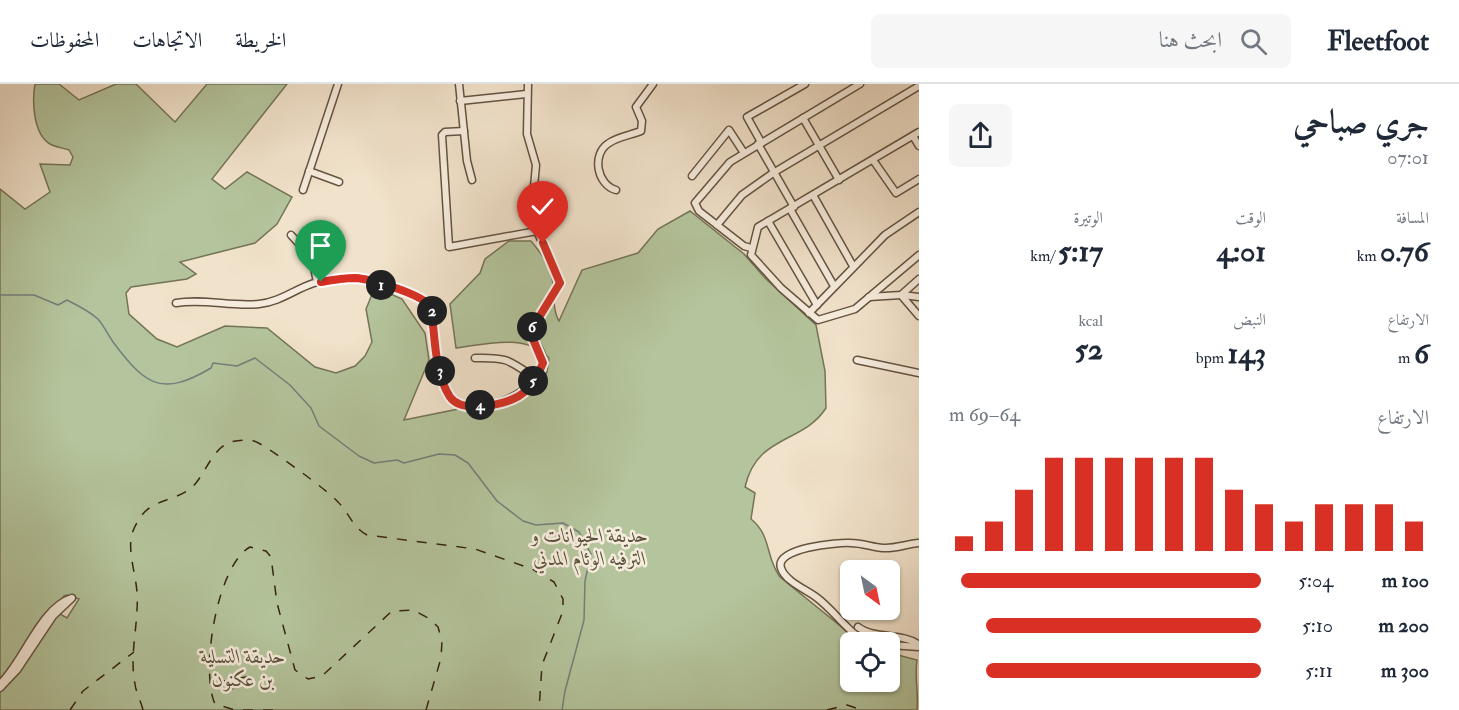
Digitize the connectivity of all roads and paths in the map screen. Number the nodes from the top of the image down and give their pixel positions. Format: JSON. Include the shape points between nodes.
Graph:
{"nodes":[{"id":1,"x":338,"y":84,"type":"edge"},
{"id":2,"x":459,"y":84,"type":"edge"},
{"id":3,"x":528,"y":84,"type":"edge"},
{"id":4,"x":653,"y":84,"type":"edge"},
{"id":5,"x":805,"y":84,"type":"edge"},
{"id":6,"x":860,"y":84,"type":"edge"},
{"id":7,"x":919,"y":86,"type":"edge"},
{"id":8,"x":526,"y":94,"type":"junction"},
{"id":9,"x":460,"y":101,"type":"junction"},
{"id":10,"x":803,"y":118,"type":"junction"},
{"id":11,"x":464,"y":131,"type":"junction"},
{"id":12,"x":916,"y":134,"type":"edge"},
{"id":13,"x":760,"y":143,"type":"junction"},
{"id":14,"x":818,"y":146,"type":"junction"},
{"id":15,"x":919,"y":146,"type":"edge"},
{"id":16,"x":744,"y":153,"type":"junction"},
{"id":17,"x":873,"y":160,"type":"junction"},
{"id":18,"x":309,"y":171,"type":"junction"},
{"id":19,"x":773,"y":173,"type":"junction"},
{"id":20,"x":692,"y":176,"type":"dead end"},
{"id":21,"x":919,"y":179,"type":"edge"},
{"id":22,"x":472,"y":180,"type":"dead end"},
{"id":23,"x":838,"y":180,"type":"junction"},
{"id":24,"x":339,"y":182,"type":"dead end"},
{"id":25,"x":303,"y":190,"type":"dead end"},
{"id":26,"x":616,"y":190,"type":"dead end"},
{"id":27,"x":813,"y":195,"type":"junction"},
{"id":28,"x":792,"y":208,"type":"junction"},
{"id":29,"x":919,"y":212,"type":"edge"},
{"id":30,"x":768,"y":221,"type":"junction"},
{"id":31,"x":717,"y":225,"type":"junction"},
{"id":32,"x":537,"y":231,"type":"junction"},
{"id":33,"x":291,"y":235,"type":"dead end"},
{"id":34,"x":751,"y":248,"type":"junction"},
{"id":35,"x":919,"y":255,"type":"edge"},
{"id":36,"x":854,"y":266,"type":"junction"},
{"id":37,"x":919,"y":279,"type":"edge"},
{"id":38,"x":317,"y":282,"type":"junction"},
{"id":39,"x":834,"y":286,"type":"junction"},
{"id":40,"x":901,"y":295,"type":"junction"},
{"id":41,"x":869,"y":297,"type":"junction"},
{"id":42,"x":919,"y":297,"type":"edge"},
{"id":43,"x":176,"y":303,"type":"dead end"},
{"id":44,"x":817,"y":305,"type":"junction"},
{"id":45,"x":809,"y":313,"type":"junction"},
{"id":46,"x":919,"y":316,"type":"edge"},
{"id":47,"x":475,"y":358,"type":"dead end"},
{"id":48,"x":857,"y":360,"type":"dead end"},
{"id":49,"x":919,"y":373,"type":"edge"},
{"id":50,"x":535,"y":378,"type":"junction"},
{"id":51,"x":919,"y":543,"type":"edge"},
{"id":52,"x":858,"y":627,"type":"dead end"},
{"id":53,"x":852,"y":632,"type":"edge"},
{"id":54,"x":900,"y":645,"type":"edge"},
{"id":55,"x":919,"y":646,"type":"edge"},
{"id":56,"x":0,"y":686,"type":"edge"}],
"edges":[{"from":1,"to":18,"type":"street"},
{"from":2,"to":9,"type":"street"},
{"from":3,"to":8,"type":"street"},
{"from":4,"to":26,"type":"street","via":[[636,107],[642,121],[641,131],[608,143],[601,154],[601,180]]},
{"from":5,"to":13,"type":"street","via":[[747,117]]},
{"from":6,"to":10,"type":"street"},
{"from":7,"to":14,"type":"street"},
{"from":8,"to":9,"type":"street"},
{"from":8,"to":32,"type":"street","via":[[527,134],[536,165],[532,209]]},
{"from":9,"to":11,"type":"street"},
{"from":10,"to":13,"type":"street"},
{"from":10,"to":14,"type":"street"},
{"from":11,"to":22,"type":"street"},
{"from":11,"to":32,"type":"street","via":[[442,135],[449,247]]},
{"from":12,"to":15,"type":"street"},
{"from":12,"to":17,"type":"street"},
{"from":13,"to":16,"type":"street"},
{"from":13,"to":19,"type":"street"},
{"from":14,"to":19,"type":"street"},
{"from":14,"to":23,"type":"street"},
{"from":16,"to":20,"type":"street","via":[[729,130]]},
{"from":16,"to":31,"type":"street","via":[[730,162],[695,202],[699,211]]},
{"from":17,"to":21,"type":"street","via":[[894,192]]},
{"from":17,"to":23,"type":"street"},
{"from":18,"to":24,"type":"street"},
{"from":18,"to":25,"type":"street"},
{"from":19,"to":28,"type":"street"},
{"from":19,"to":31,"type":"street","via":[[742,195]]},
{"from":23,"to":27,"type":"street"},
{"from":27,"to":28,"type":"street"},
{"from":27,"to":36,"type":"street"},
{"from":28,"to":30,"type":"street"},
{"from":28,"to":39,"type":"street"},
{"from":29,"to":36,"type":"street","via":[[885,235]]},
{"from":30,"to":34,"type":"street","via":[[754,232]]},
{"from":30,"to":44,"type":"street"},
{"from":31,"to":34,"type":"street"},
{"from":32,"to":50,"type":"street","via":[[560,283],[530,332],[542,356]]},
{"from":33,"to":38,"type":"street","via":[[312,258]]},
{"from":34,"to":45,"type":"street","via":[[754,260]]},
{"from":35,"to":41,"type":"street"},
{"from":36,"to":39,"type":"street"},
{"from":37,"to":40,"type":"street"},
{"from":38,"to":43,"type":"street","via":[[259,304],[195,300]]},
{"from":38,"to":50,"type":"street","via":[[359,279],[401,290],[428,303],[444,387],[457,404],[497,403],[518,396]]},
{"from":39,"to":44,"type":"street"},
{"from":40,"to":41,"type":"street"},
{"from":40,"to":42,"type":"street"},
{"from":40,"to":46,"type":"street"},
{"from":41,"to":45,"type":"street","via":[[855,309],[818,320]]},
{"from":44,"to":45,"type":"street"},
{"from":47,"to":50,"type":"street","via":[[500,357]]},
{"from":48,"to":49,"type":"street"},
{"from":51,"to":53,"type":"street","via":[[882,548],[839,542],[788,553],[782,558],[781,571],[828,606]]},
{"from":52,"to":55,"type":"street"},
{"from":54,"to":55,"type":"street"},
{"from":56,"to":56,"type":"street","via":[[17,670],[53,616],[72,598],[51,613]]}]}
